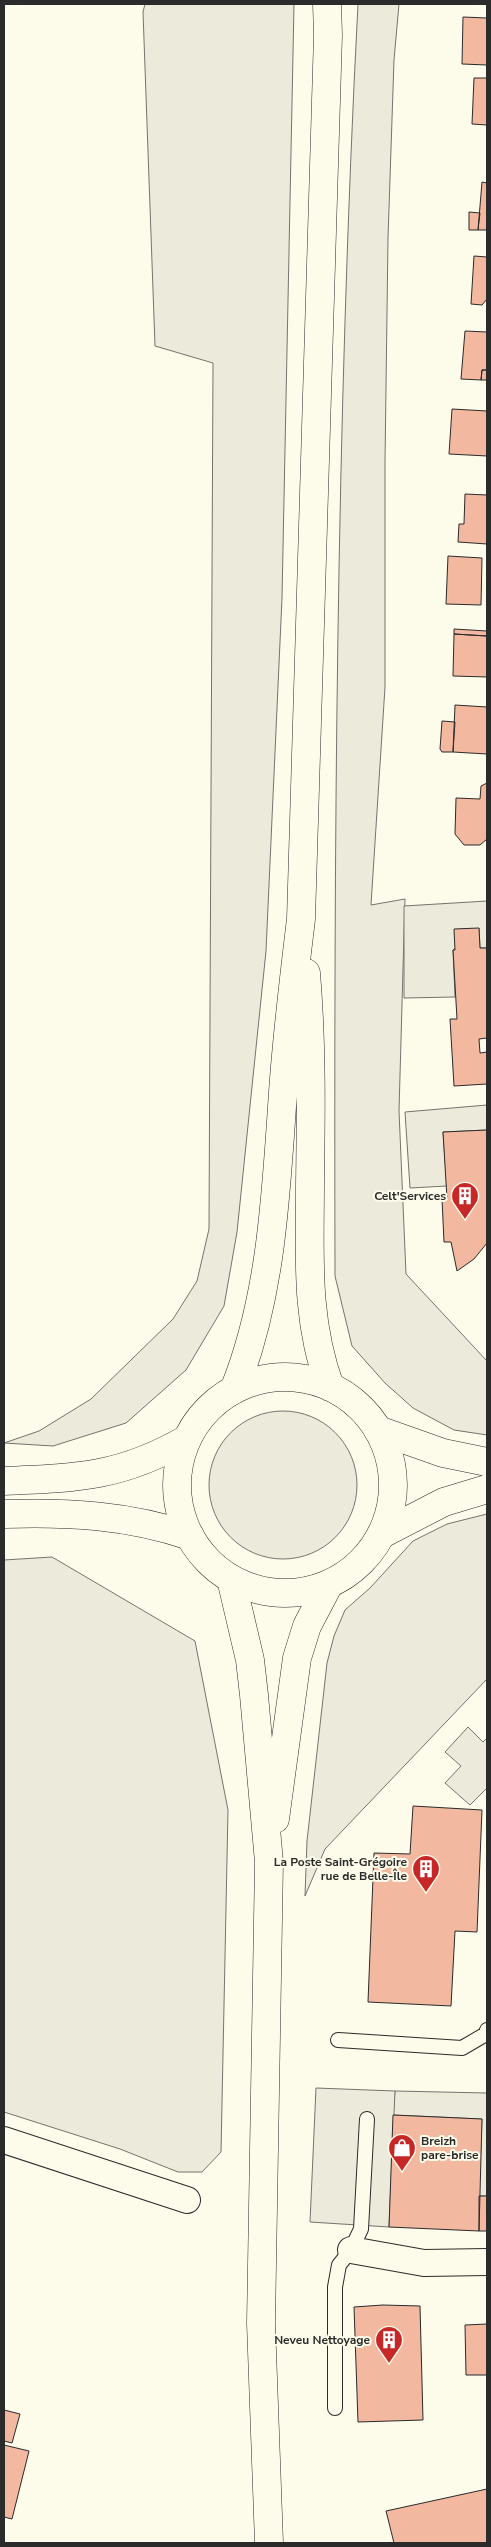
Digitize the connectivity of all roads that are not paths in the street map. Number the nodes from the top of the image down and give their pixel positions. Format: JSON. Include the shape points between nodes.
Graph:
{"nodes":[{"id":1,"x":327,"y":4,"type":"edge"},
{"id":2,"x":332,"y":4,"type":"edge"},
{"id":3,"x":328,"y":35,"type":"junction"},
{"id":4,"x":301,"y":919,"type":"junction"},
{"id":5,"x":330,"y":1387,"type":"junction"},
{"id":6,"x":234,"y":1390,"type":"junction"},
{"id":7,"x":378,"y":1430,"type":"junction"},
{"id":8,"x":187,"y":1439,"type":"junction"},
{"id":9,"x":487,"y":1462,"type":"edge"},
{"id":10,"x":4,"y":1481,"type":"edge"},
{"id":11,"x":487,"y":1489,"type":"edge"},
{"id":12,"x":4,"y":1514,"type":"edge"},
{"id":13,"x":382,"y":1534,"type":"junction"},
{"id":14,"x":190,"y":1536,"type":"junction"},
{"id":15,"x":231,"y":1579,"type":"junction"},
{"id":16,"x":329,"y":1584,"type":"junction"},
{"id":17,"x":269,"y":1862,"type":"junction"},
{"id":18,"x":487,"y":2030,"type":"edge"},
{"id":19,"x":338,"y":2040,"type":"dead end"},
{"id":20,"x":367,"y":2119,"type":"dead end"},
{"id":21,"x":4,"y":2140,"type":"edge"},
{"id":22,"x":188,"y":2200,"type":"dead end"},
{"id":23,"x":351,"y":2250,"type":"junction"},
{"id":24,"x":487,"y":2262,"type":"edge"},
{"id":25,"x":335,"y":2408,"type":"dead end"},
{"id":26,"x":269,"y":2543,"type":"edge"}],
"edges":[{"from":1,"to":3,"type":"main road"},
{"from":2,"to":3,"type":"main road"},
{"from":3,"to":4,"type":"main road"},
{"from":4,"to":5,"type":"main road","via":[[311,1032],[310,1300],[314,1336]]},
{"from":4,"to":6,"type":"main road","via":[[266,1272],[252,1336]]},
{"from":5,"to":6,"type":"main road","via":[[306,1379],[282,1377],[257,1380]]},
{"from":5,"to":7,"type":"main road","via":[[360,1407]]},
{"from":6,"to":8,"type":"main road","via":[[215,1402]]},
{"from":7,"to":9,"type":"main road","via":[[443,1453]]},
{"from":7,"to":13,"type":"main road","via":[[389,1455],[393,1482],[391,1508]]},
{"from":8,"to":10,"type":"main road","via":[[141,1463],[119,1470],[56,1479]]},
{"from":8,"to":14,"type":"main road","via":[[179,1463],[177,1488],[180,1512]]},
{"from":11,"to":13,"type":"main road","via":[[444,1502]]},
{"from":12,"to":14,"type":"main road","via":[[58,1512],[97,1515],[148,1523]]},
{"from":13,"to":16,"type":"main road","via":[[368,1555],[350,1572]]},
{"from":14,"to":15,"type":"main road","via":[[210,1562]]},
{"from":15,"to":16,"type":"main road","via":[[254,1589],[279,1593],[304,1592]]},
{"from":15,"to":17,"type":"main road","via":[[254,1695]]},
{"from":16,"to":17,"type":"main road","via":[[307,1626],[297,1658]]},
{"from":17,"to":26,"type":"main road","via":[[261,2323]]},
{"from":18,"to":19,"type":"lane","via":[[486,2034],[462,2048]]},
{"from":20,"to":23,"type":"lane","via":[[361,2229]]},
{"from":21,"to":22,"type":"street"},
{"from":23,"to":24,"type":"street","via":[[424,2263]]},
{"from":23,"to":25,"type":"lane","via":[[339,2265],[335,2287]]}]}
